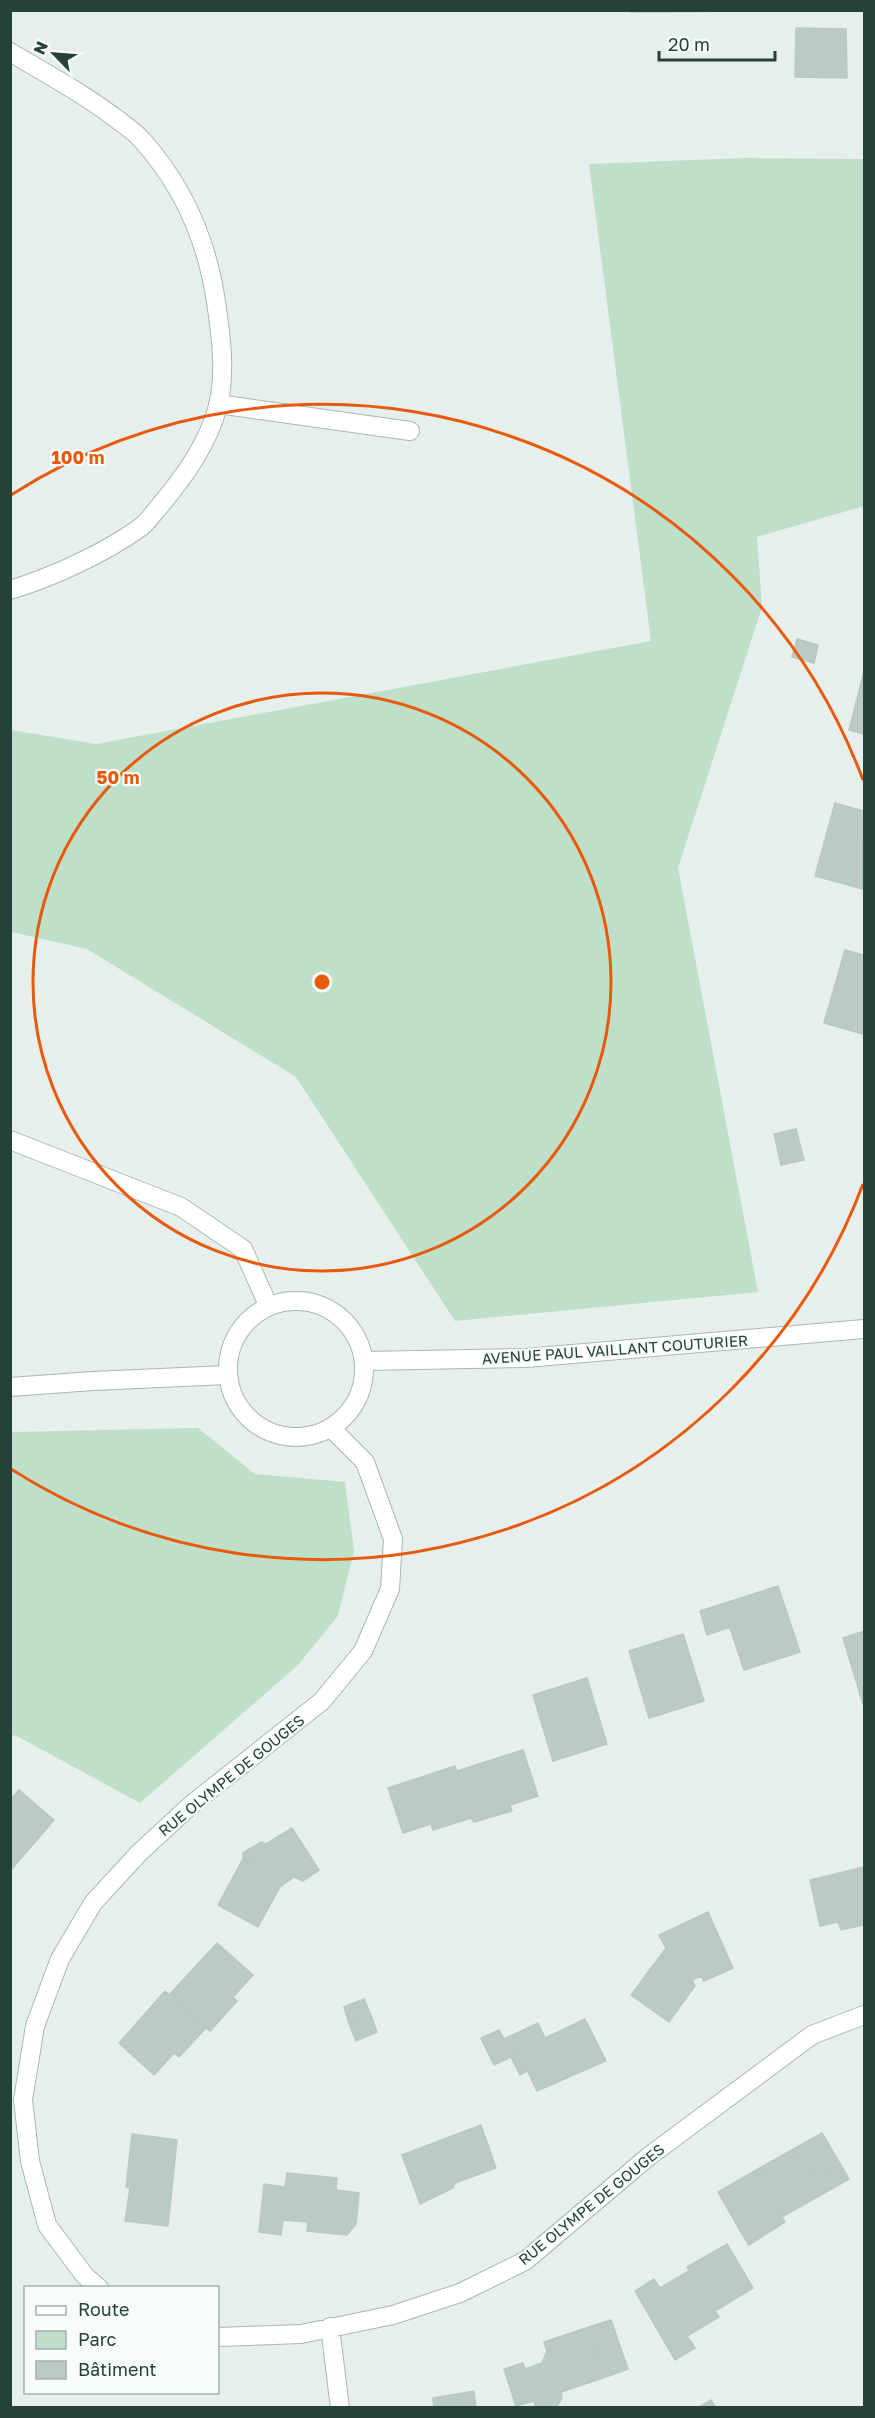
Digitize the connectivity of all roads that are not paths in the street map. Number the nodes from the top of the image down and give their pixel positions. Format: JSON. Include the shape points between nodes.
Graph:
{"nodes":[{"id":1,"x":10,"y":52,"type":"edge"},
{"id":2,"x":218,"y":404,"type":"junction"},
{"id":3,"x":410,"y":431,"type":"dead end"},
{"id":4,"x":10,"y":590,"type":"edge"},
{"id":5,"x":10,"y":1140,"type":"edge"},
{"id":6,"x":268,"y":1305,"type":"junction"},
{"id":7,"x":864,"y":1329,"type":"edge"},
{"id":8,"x":365,"y":1362,"type":"junction"},
{"id":9,"x":227,"y":1375,"type":"junction"},
{"id":10,"x":10,"y":1388,"type":"edge"},
{"id":11,"x":331,"y":1428,"type":"junction"},
{"id":12,"x":864,"y":2015,"type":"edge"},
{"id":13,"x":97,"y":2286,"type":"edge"},
{"id":14,"x":330,"y":2327,"type":"junction"},
{"id":15,"x":219,"y":2337,"type":"edge"},
{"id":16,"x":340,"y":2408,"type":"edge"}],
"edges":[{"from":1,"to":2,"type":"street","via":[[93,102],[141,138],[174,179],[212,271],[220,325],[222,371]]},
{"from":2,"to":3,"type":"street"},
{"from":2,"to":4,"type":"street","via":[[207,437],[180,482],[142,526],[85,560]]},
{"from":5,"to":6,"type":"street","via":[[182,1207],[243,1249]]},
{"from":6,"to":8,"type":"street","via":[[310,1301],[331,1309],[359,1341]]},
{"from":6,"to":9,"type":"street","via":[[250,1317],[236,1334]]},
{"from":7,"to":8,"type":"street","name":"AVENUE PAUL VAILLANT COUTURIER","via":[[526,1358]]},
{"from":8,"to":11,"type":"street","via":[[357,1400]]},
{"from":9,"to":10,"type":"street"},
{"from":9,"to":11,"type":"street","via":[[233,1397],[246,1417],[264,1430],[298,1437]]},
{"from":11,"to":13,"type":"street","name":"RUE OLYMPE DE GOUGES","via":[[365,1462],[393,1539],[390,1589],[363,1651],[322,1701],[191,1805],[139,1853],[93,1904],[60,1959],[35,2026],[22,2100],[30,2161],[47,2225]]},
{"from":12,"to":14,"type":"street","name":"RUE OLYMPE DE GOUGES","via":[[812,2035],[648,2157],[525,2261],[460,2293],[393,2315]]},
{"from":14,"to":15,"type":"street","name":"RUE OLYMPE DE GOUGES","via":[[301,2334]]},
{"from":14,"to":16,"type":"street"}]}
